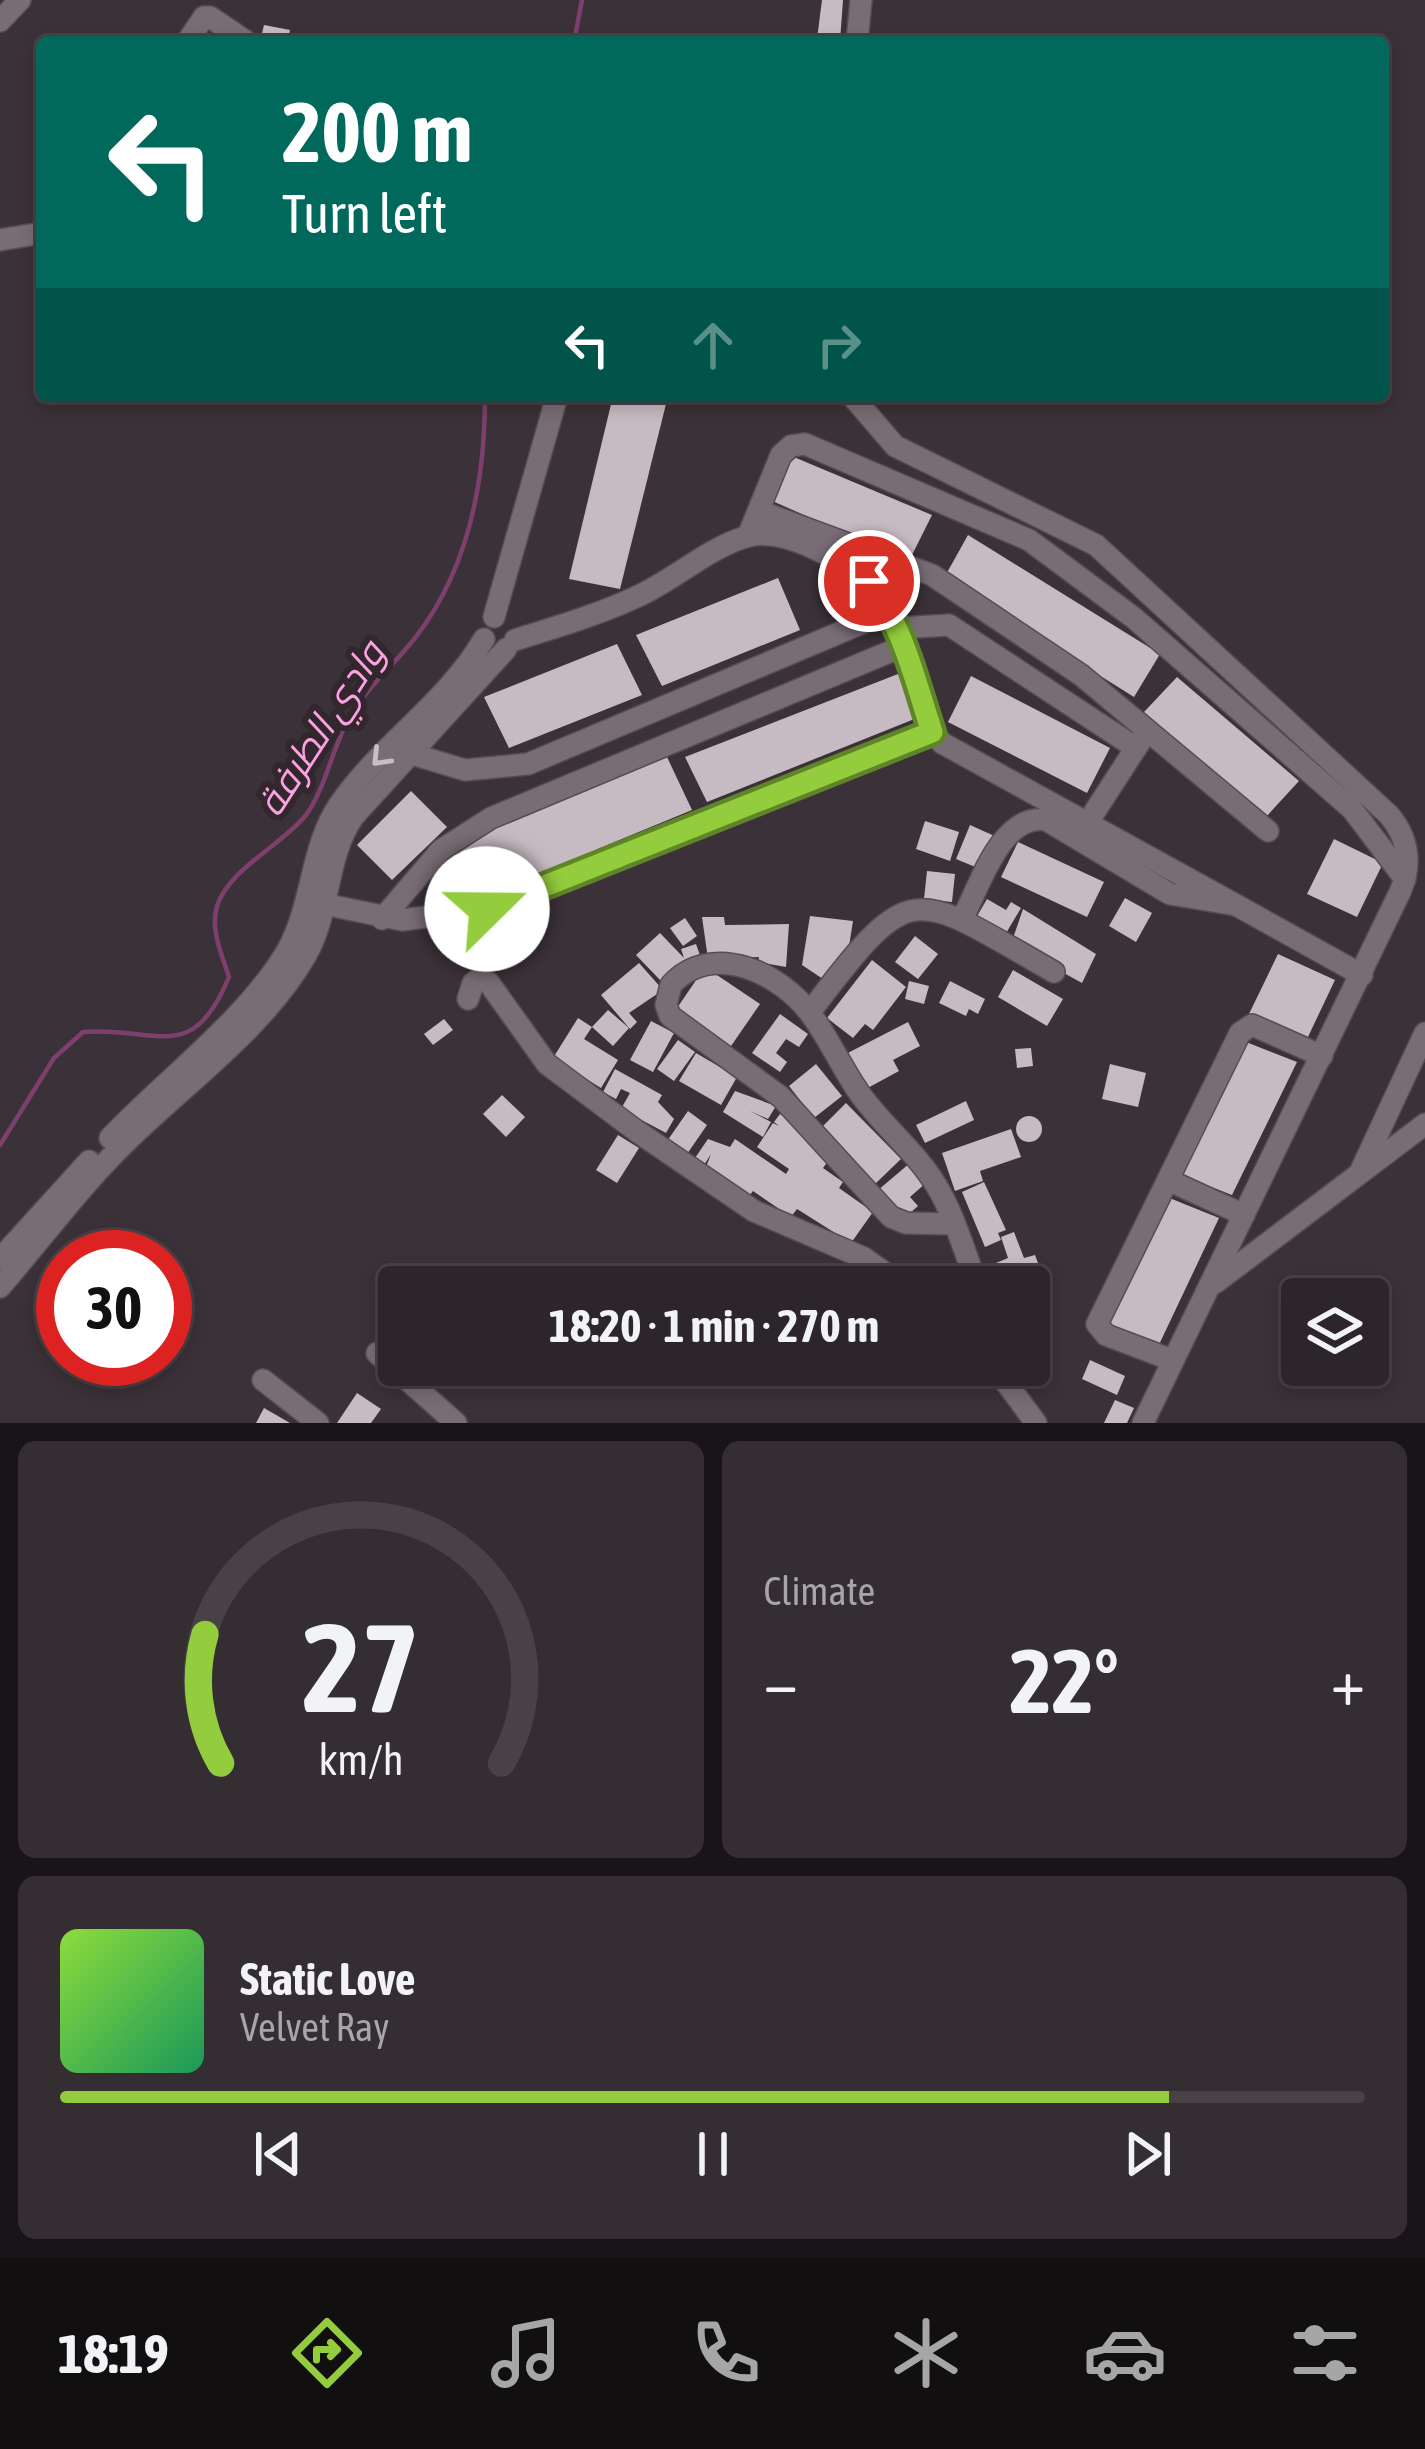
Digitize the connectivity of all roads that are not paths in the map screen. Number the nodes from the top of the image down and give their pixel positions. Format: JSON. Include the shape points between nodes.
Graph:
{"nodes":[{"id":1,"x":20,"y":0,"type":"edge"},
{"id":2,"x":862,"y":0,"type":"edge"},
{"id":3,"x":0,"y":21,"type":"edge"},
{"id":4,"x":193,"y":36,"type":"edge"},
{"id":5,"x":238,"y":36,"type":"edge"},
{"id":6,"x":858,"y":36,"type":"edge"},
{"id":7,"x":36,"y":233,"type":"edge"},
{"id":8,"x":0,"y":240,"type":"edge"},
{"id":9,"x":555,"y":402,"type":"edge"},
{"id":10,"x":857,"y":402,"type":"edge"},
{"id":11,"x":759,"y":512,"type":"junction"},
{"id":12,"x":748,"y":536,"type":"junction"},
{"id":13,"x":494,"y":617,"type":"junction"},
{"id":14,"x":898,"y":628,"type":"junction"},
{"id":15,"x":484,"y":639,"type":"junction"},
{"id":16,"x":511,"y":645,"type":"junction"},
{"id":17,"x":932,"y":732,"type":"junction"},
{"id":18,"x":1141,"y":740,"type":"junction"},
{"id":19,"x":412,"y":754,"type":"junction"},
{"id":20,"x":1088,"y":822,"type":"junction"},
{"id":21,"x":1268,"y":831,"type":"dead end"},
{"id":22,"x":1405,"y":880,"type":"junction"},
{"id":23,"x":328,"y":905,"type":"junction"},
{"id":24,"x":1236,"y":905,"type":"junction"},
{"id":25,"x":382,"y":919,"type":"junction"},
{"id":26,"x":962,"y":919,"type":"junction"},
{"id":27,"x":1054,"y":972,"type":"dead end"},
{"id":28,"x":1362,"y":975,"type":"junction"},
{"id":29,"x":468,"y":999,"type":"dead end"},
{"id":30,"x":810,"y":1012,"type":"junction"},
{"id":31,"x":1425,"y":1033,"type":"edge"},
{"id":32,"x":1322,"y":1056,"type":"junction"},
{"id":33,"x":1425,"y":1124,"type":"edge"},
{"id":34,"x":1360,"y":1171,"type":"junction"},
{"id":35,"x":1168,"y":1180,"type":"junction"},
{"id":36,"x":1244,"y":1215,"type":"junction"},
{"id":37,"x":954,"y":1224,"type":"junction"},
{"id":38,"x":0,"y":1259,"type":"edge"},
{"id":39,"x":874,"y":1266,"type":"edge"},
{"id":40,"x":970,"y":1266,"type":"edge"},
{"id":41,"x":0,"y":1287,"type":"edge"},
{"id":42,"x":1207,"y":1289,"type":"junction"},
{"id":43,"x":377,"y":1353,"type":"dead end"},
{"id":44,"x":1172,"y":1360,"type":"junction"},
{"id":45,"x":263,"y":1380,"type":"dead end"},
{"id":46,"x":1009,"y":1386,"type":"edge"},
{"id":47,"x":318,"y":1423,"type":"edge"},
{"id":48,"x":456,"y":1423,"type":"edge"},
{"id":49,"x":1036,"y":1423,"type":"edge"},
{"id":50,"x":1143,"y":1423,"type":"edge"}],
"edges":[{"from":1,"to":3,"type":"street"},
{"from":2,"to":6,"type":"street"},
{"from":4,"to":5,"type":"street","via":[[210,16]]},
{"from":7,"to":8,"type":"street"},
{"from":9,"to":13,"type":"street"},
{"from":10,"to":22,"type":"street","via":[[895,446],[1096,545],[1389,815],[1404,839]]},
{"from":11,"to":12,"type":"street"},
{"from":11,"to":18,"type":"street","via":[[932,575],[1081,675]]},
{"from":11,"to":22,"type":"street","via":[[781,454],[806,444],[1029,540],[1134,618],[1352,809]]},
{"from":12,"to":14,"type":"street","via":[[772,535],[869,581]]},
{"from":12,"to":16,"type":"street","via":[[638,597]]},
{"from":13,"to":15,"type":"street"},
{"from":13,"to":16,"type":"street","via":[[512,621]]},
{"from":14,"to":17,"type":"street"},
{"from":14,"to":18,"type":"street","via":[[950,626]]},
{"from":14,"to":19,"type":"street","via":[[528,764],[465,770]]},
{"from":14,"to":25,"type":"street","via":[[491,818],[442,850]]},
{"from":15,"to":16,"type":"street","via":[[493,648]]},
{"from":15,"to":38,"type":"street","one_way":true,"via":[[453,685],[342,801],[322,840],[301,921],[273,973]]},
{"from":16,"to":19,"type":"street"},
{"from":17,"to":20,"type":"street"},
{"from":17,"to":25,"type":"street","via":[[487,909]]},
{"from":18,"to":20,"type":"street"},
{"from":18,"to":21,"type":"street"},
{"from":19,"to":23,"type":"street","via":[[346,827]]},
{"from":20,"to":24,"type":"street"},
{"from":22,"to":28,"type":"street"},
{"from":23,"to":25,"type":"street"},
{"from":23,"to":41,"type":"street","via":[[307,954],[254,1022],[122,1146]]},
{"from":24,"to":26,"type":"street","via":[[1169,894],[1034,818],[1011,829]]},
{"from":24,"to":28,"type":"street"},
{"from":26,"to":27,"type":"street"},
{"from":26,"to":30,"type":"street","via":[[926,908],[885,920]]},
{"from":28,"to":32,"type":"street"},
{"from":29,"to":39,"type":"street","via":[[472,983],[489,983],[548,1064],[638,1132],[754,1211]]},
{"from":30,"to":37,"type":"street","via":[[863,1099],[933,1181]]},
{"from":30,"to":37,"type":"street","via":[[764,974],[733,965],[703,963],[666,994],[677,1023],[782,1096],[891,1217]]},
{"from":31,"to":34,"type":"street"},
{"from":32,"to":35,"type":"street","via":[[1252,1025],[1240,1033]]},
{"from":32,"to":36,"type":"street"},
{"from":33,"to":34,"type":"street"},
{"from":34,"to":42,"type":"street"},
{"from":35,"to":36,"type":"street"},
{"from":35,"to":44,"type":"street","via":[[1096,1324]]},
{"from":36,"to":42,"type":"street"},
{"from":37,"to":40,"type":"street"},
{"from":42,"to":44,"type":"street"},
{"from":43,"to":48,"type":"street"},
{"from":44,"to":50,"type":"street"},
{"from":45,"to":47,"type":"street"},
{"from":46,"to":49,"type":"street"}]}
